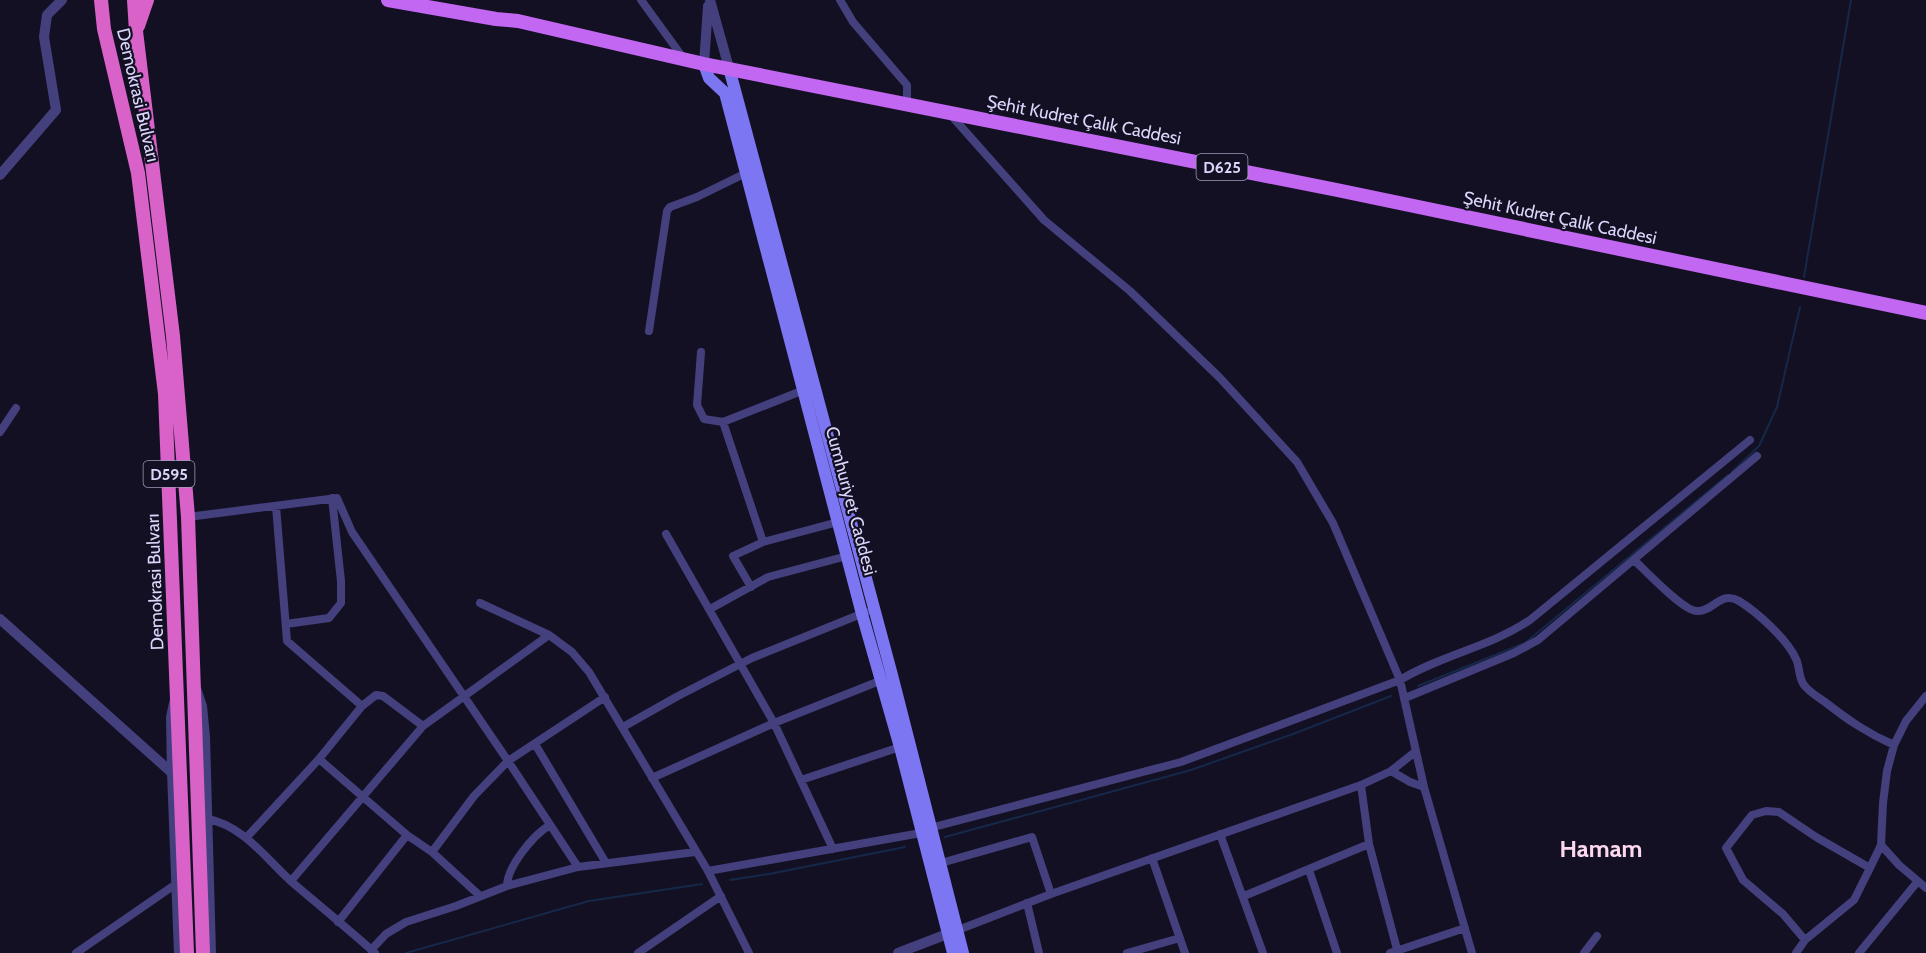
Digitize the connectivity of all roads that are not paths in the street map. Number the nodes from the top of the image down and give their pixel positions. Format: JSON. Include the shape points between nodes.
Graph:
{"nodes":[{"id":1,"x":62,"y":0,"type":"edge"},
{"id":2,"x":100,"y":0,"type":"edge"},
{"id":3,"x":134,"y":0,"type":"edge"},
{"id":4,"x":147,"y":0,"type":"edge"},
{"id":5,"x":388,"y":0,"type":"edge"},
{"id":6,"x":437,"y":0,"type":"edge"},
{"id":7,"x":641,"y":0,"type":"edge"},
{"id":8,"x":709,"y":0,"type":"edge"},
{"id":9,"x":840,"y":0,"type":"edge"},
{"id":10,"x":518,"y":21,"type":"junction"},
{"id":11,"x":136,"y":31,"type":"junction"},
{"id":12,"x":684,"y":59,"type":"junction"},
{"id":13,"x":704,"y":64,"type":"junction"},
{"id":14,"x":729,"y":68,"type":"junction"},
{"id":15,"x":907,"y":103,"type":"junction"},
{"id":16,"x":947,"y":111,"type":"junction"},
{"id":17,"x":746,"y":173,"type":"junction"},
{"id":18,"x":0,"y":175,"type":"edge"},
{"id":19,"x":1926,"y":313,"type":"edge"},
{"id":20,"x":649,"y":331,"type":"dead end"},
{"id":21,"x":700,"y":352,"type":"dead end"},
{"id":22,"x":804,"y":390,"type":"junction"},
{"id":23,"x":16,"y":408,"type":"dead end"},
{"id":24,"x":723,"y":422,"type":"junction"},
{"id":25,"x":0,"y":432,"type":"edge"},
{"id":26,"x":1750,"y":440,"type":"dead end"},
{"id":27,"x":1757,"y":456,"type":"dead end"},
{"id":28,"x":332,"y":498,"type":"junction"},
{"id":29,"x":276,"y":506,"type":"junction"},
{"id":30,"x":188,"y":517,"type":"junction"},
{"id":31,"x":838,"y":522,"type":"junction"},
{"id":32,"x":666,"y":534,"type":"dead end"},
{"id":33,"x":764,"y":542,"type":"junction"},
{"id":34,"x":847,"y":556,"type":"junction"},
{"id":35,"x":1634,"y":560,"type":"junction"},
{"id":36,"x":751,"y":586,"type":"junction"},
{"id":37,"x":480,"y":603,"type":"dead end"},
{"id":38,"x":710,"y":609,"type":"junction"},
{"id":39,"x":868,"y":612,"type":"junction"},
{"id":40,"x":0,"y":620,"type":"edge"},
{"id":41,"x":286,"y":624,"type":"junction"},
{"id":42,"x":549,"y":635,"type":"junction"},
{"id":43,"x":740,"y":664,"type":"junction"},
{"id":44,"x":882,"y":680,"type":"junction"},
{"id":45,"x":1400,"y":680,"type":"junction"},
{"id":46,"x":194,"y":682,"type":"junction"},
{"id":47,"x":178,"y":688,"type":"junction"},
{"id":48,"x":464,"y":695,"type":"junction"},
{"id":49,"x":1926,"y":696,"type":"edge"},
{"id":50,"x":604,"y":697,"type":"junction"},
{"id":51,"x":1405,"y":698,"type":"junction"},
{"id":52,"x":362,"y":706,"type":"junction"},
{"id":53,"x":774,"y":723,"type":"junction"},
{"id":54,"x":423,"y":726,"type":"junction"},
{"id":55,"x":623,"y":728,"type":"junction"},
{"id":56,"x":535,"y":744,"type":"junction"},
{"id":57,"x":1894,"y":746,"type":"junction"},
{"id":58,"x":900,"y":747,"type":"junction"},
{"id":59,"x":1415,"y":752,"type":"junction"},
{"id":60,"x":319,"y":759,"type":"junction"},
{"id":61,"x":508,"y":761,"type":"junction"},
{"id":62,"x":1391,"y":771,"type":"junction"},
{"id":63,"x":171,"y":772,"type":"junction"},
{"id":64,"x":652,"y":778,"type":"junction"},
{"id":65,"x":801,"y":780,"type":"junction"},
{"id":66,"x":1361,"y":784,"type":"junction"},
{"id":67,"x":1424,"y":787,"type":"junction"},
{"id":68,"x":362,"y":796,"type":"junction"},
{"id":69,"x":208,"y":819,"type":"junction"},
{"id":70,"x":550,"y":825,"type":"junction"},
{"id":71,"x":926,"y":831,"type":"junction"},
{"id":72,"x":1220,"y":834,"type":"junction"},
{"id":73,"x":407,"y":835,"type":"junction"},
{"id":74,"x":246,"y":838,"type":"junction"},
{"id":75,"x":1369,"y":844,"type":"junction"},
{"id":76,"x":1881,"y":845,"type":"junction"},
{"id":77,"x":833,"y":849,"type":"junction"},
{"id":78,"x":432,"y":852,"type":"junction"},
{"id":79,"x":695,"y":852,"type":"junction"},
{"id":80,"x":1152,"y":858,"type":"junction"},
{"id":81,"x":606,"y":863,"type":"junction"},
{"id":82,"x":941,"y":863,"type":"junction"},
{"id":83,"x":578,"y":867,"type":"junction"},
{"id":84,"x":1870,"y":868,"type":"junction"},
{"id":85,"x":1309,"y":870,"type":"junction"},
{"id":86,"x":708,"y":871,"type":"junction"},
{"id":87,"x":291,"y":880,"type":"junction"},
{"id":88,"x":1918,"y":881,"type":"junction"},
{"id":89,"x":176,"y":884,"type":"junction"},
{"id":90,"x":507,"y":886,"type":"junction"},
{"id":91,"x":1926,"y":888,"type":"edge"},
{"id":92,"x":1051,"y":894,"type":"junction"},
{"id":93,"x":480,"y":896,"type":"junction"},
{"id":94,"x":721,"y":896,"type":"junction"},
{"id":95,"x":1244,"y":896,"type":"junction"},
{"id":96,"x":1027,"y":903,"type":"junction"},
{"id":97,"x":338,"y":922,"type":"junction"},
{"id":98,"x":1465,"y":928,"type":"junction"},
{"id":99,"x":953,"y":932,"type":"junction"},
{"id":100,"x":1596,"y":936,"type":"dead end"},
{"id":101,"x":1180,"y":938,"type":"junction"},
{"id":102,"x":1805,"y":940,"type":"junction"},
{"id":103,"x":373,"y":951,"type":"edge"},
{"id":104,"x":746,"y":951,"type":"edge"},
{"id":105,"x":1395,"y":952,"type":"edge"},
{"id":106,"x":76,"y":953,"type":"edge"},
{"id":107,"x":178,"y":953,"type":"edge"},
{"id":108,"x":188,"y":953,"type":"edge"},
{"id":109,"x":203,"y":953,"type":"edge"},
{"id":110,"x":212,"y":953,"type":"edge"},
{"id":111,"x":638,"y":953,"type":"edge"},
{"id":112,"x":898,"y":953,"type":"edge"},
{"id":113,"x":953,"y":953,"type":"edge"},
{"id":114,"x":963,"y":953,"type":"edge"},
{"id":115,"x":1040,"y":953,"type":"edge"},
{"id":116,"x":1126,"y":953,"type":"edge"},
{"id":117,"x":1185,"y":953,"type":"edge"},
{"id":118,"x":1263,"y":953,"type":"edge"},
{"id":119,"x":1337,"y":953,"type":"edge"},
{"id":120,"x":1472,"y":953,"type":"edge"},
{"id":121,"x":1584,"y":953,"type":"edge"},
{"id":122,"x":1796,"y":953,"type":"edge"},
{"id":123,"x":1859,"y":953,"type":"edge"}],
"edges":[{"from":1,"to":18,"type":"street","via":[[47,15],[44,37],[56,110]]},
{"from":2,"to":47,"type":"highway","name":"Demokrasi Bulvarı","number":"D595","via":[[138,173],[165,394]]},
{"from":3,"to":11,"type":"highway","name":"Demokrasi Bulvarı","number":"D595"},
{"from":4,"to":11,"type":"highway"},
{"from":5,"to":10,"type":"main road","name":"Şehit Kudret Çalık Caddesi","number":"D625"},
{"from":6,"to":10,"type":"main road","name":"Şehit Kudret Çalık Caddesi","number":"D625"},
{"from":7,"to":12,"type":"street"},
{"from":8,"to":13,"type":"street"},
{"from":8,"to":14,"type":"street"},
{"from":9,"to":15,"type":"street","via":[[908,85]]},
{"from":10,"to":12,"type":"main road","name":"Şehit Kudret Çalık Caddesi","number":"D625"},
{"from":11,"to":30,"type":"highway","name":"Demokrasi Bulvarı","number":"D595","via":[[173,336]]},
{"from":12,"to":13,"type":"main road","name":"Şehit Kudret Çalık Caddesi","number":"D625"},
{"from":13,"to":14,"type":"main road","name":"Şehit Kudret Çalık Caddesi","number":"D625"},
{"from":13,"to":17,"type":"main road","name":"Cumhuriyet Caddesi","via":[[709,78],[725,93]]},
{"from":14,"to":15,"type":"main road","name":"Şehit Kudret Çalık Caddesi","number":"D625"},
{"from":14,"to":39,"type":"main road","name":"Cumhuriyet Caddesi","via":[[814,385]]},
{"from":15,"to":16,"type":"main road","name":"Şehit Kudret Çalık Caddesi","number":"D625"},
{"from":16,"to":19,"type":"main road","name":"Şehit Kudret Çalık Caddesi","number":"D625"},
{"from":16,"to":45,"type":"street","via":[[1044,220],[1130,291],[1220,378],[1297,462],[1333,523]]},
{"from":17,"to":20,"type":"street","via":[[667,211]]},
{"from":17,"to":22,"type":"main road","name":"Cumhuriyet Caddesi"},
{"from":21,"to":24,"type":"street","via":[[697,405],[704,419]]},
{"from":22,"to":24,"type":"street"},
{"from":22,"to":31,"type":"main road","name":"Cumhuriyet Caddesi"},
{"from":23,"to":25,"type":"street"},
{"from":24,"to":33,"type":"street"},
{"from":26,"to":45,"type":"street","via":[[1530,620]]},
{"from":27,"to":35,"type":"street"},
{"from":28,"to":29,"type":"street"},
{"from":28,"to":41,"type":"street","via":[[340,603],[329,618]]},
{"from":28,"to":48,"type":"street","via":[[337,498],[352,532]]},
{"from":29,"to":30,"type":"street"},
{"from":29,"to":41,"type":"street"},
{"from":30,"to":46,"type":"highway","name":"Demokrasi Bulvarı","number":"D595"},
{"from":31,"to":33,"type":"street"},
{"from":31,"to":34,"type":"main road","name":"Cumhuriyet Caddesi"},
{"from":32,"to":38,"type":"street"},
{"from":33,"to":36,"type":"street","via":[[733,556]]},
{"from":34,"to":36,"type":"street","via":[[768,577]]},
{"from":34,"to":39,"type":"main road","name":"Cumhuriyet Caddesi"},
{"from":35,"to":51,"type":"street","via":[[1530,645]]},
{"from":35,"to":57,"type":"street","via":[[1690,609],[1705,610],[1724,598],[1738,600],[1793,653],[1808,690],[1857,727]]},
{"from":36,"to":38,"type":"street"},
{"from":37,"to":42,"type":"street"},
{"from":38,"to":43,"type":"street"},
{"from":39,"to":43,"type":"street"},
{"from":39,"to":44,"type":"main road","name":"Cumhuriyet Caddesi"},
{"from":39,"to":71,"type":"main road","name":"Cumhuriyet Caddesi","via":[[892,675]]},
{"from":40,"to":63,"type":"street"},
{"from":41,"to":52,"type":"street","via":[[287,642]]},
{"from":42,"to":48,"type":"street"},
{"from":42,"to":50,"type":"street","via":[[581,662]]},
{"from":43,"to":53,"type":"street"},
{"from":43,"to":55,"type":"street"},
{"from":44,"to":53,"type":"street"},
{"from":44,"to":58,"type":"main road","name":"Cumhuriyet Caddesi"},
{"from":45,"to":51,"type":"street"},
{"from":45,"to":71,"type":"street","via":[[1181,762]]},
{"from":46,"to":69,"type":"street","via":[[204,716]]},
{"from":46,"to":109,"type":"highway","name":"Demokrasi Bulvarı","number":"D595"},
{"from":47,"to":63,"type":"street","via":[[170,717]]},
{"from":47,"to":108,"type":"highway","name":"Demokrasi Bulvarı","number":"D595"},
{"from":48,"to":54,"type":"street"},
{"from":48,"to":61,"type":"street"},
{"from":49,"to":57,"type":"street","via":[[1906,721]]},
{"from":50,"to":55,"type":"street"},
{"from":50,"to":56,"type":"street"},
{"from":51,"to":59,"type":"street"},
{"from":52,"to":54,"type":"street","via":[[376,695],[383,696]]},
{"from":52,"to":60,"type":"street"},
{"from":53,"to":64,"type":"street"},
{"from":53,"to":65,"type":"street"},
{"from":54,"to":68,"type":"street"},
{"from":55,"to":64,"type":"street"},
{"from":56,"to":61,"type":"street"},
{"from":56,"to":81,"type":"street"},
{"from":57,"to":76,"type":"street","via":[[1885,782]]},
{"from":58,"to":65,"type":"street"},
{"from":58,"to":71,"type":"main road","name":"Cumhuriyet Caddesi"},
{"from":59,"to":62,"type":"street"},
{"from":59,"to":67,"type":"street"},
{"from":60,"to":68,"type":"street"},
{"from":60,"to":74,"type":"street"},
{"from":61,"to":70,"type":"street"},
{"from":61,"to":78,"type":"street","via":[[474,796]]},
{"from":62,"to":66,"type":"street"},
{"from":62,"to":67,"type":"street"},
{"from":63,"to":89,"type":"street"},
{"from":64,"to":79,"type":"street"},
{"from":65,"to":77,"type":"street"},
{"from":66,"to":72,"type":"street"},
{"from":66,"to":75,"type":"street"},
{"from":67,"to":98,"type":"street"},
{"from":68,"to":73,"type":"street"},
{"from":68,"to":87,"type":"street"},
{"from":69,"to":74,"type":"street"},
{"from":69,"to":110,"type":"street"},
{"from":70,"to":83,"type":"street"},
{"from":70,"to":90,"type":"street","via":[[534,838],[510,870]]},
{"from":71,"to":77,"type":"street"},
{"from":71,"to":82,"type":"main road","name":"Cumhuriyet Caddesi"},
{"from":71,"to":99,"type":"main road","name":"Cumhuriyet Caddesi"},
{"from":72,"to":80,"type":"street"},
{"from":72,"to":95,"type":"street"},
{"from":73,"to":78,"type":"street"},
{"from":73,"to":97,"type":"street"},
{"from":74,"to":87,"type":"street"},
{"from":75,"to":85,"type":"street"},
{"from":75,"to":105,"type":"street"},
{"from":76,"to":84,"type":"street"},
{"from":76,"to":88,"type":"street"},
{"from":77,"to":86,"type":"street"},
{"from":78,"to":93,"type":"street"},
{"from":79,"to":81,"type":"street"},
{"from":79,"to":86,"type":"street"},
{"from":80,"to":92,"type":"street"},
{"from":80,"to":101,"type":"street"},
{"from":81,"to":83,"type":"street"},
{"from":82,"to":92,"type":"street","via":[[1032,837]]},
{"from":82,"to":99,"type":"main road","name":"Cumhuriyet Caddesi"},
{"from":83,"to":90,"type":"street"},
{"from":84,"to":102,"type":"street","via":[[1854,900]]},
{"from":84,"to":102,"type":"street","via":[[1779,812],[1752,815],[1726,849],[1743,880],[1783,914]]},
{"from":85,"to":95,"type":"street"},
{"from":85,"to":119,"type":"street"},
{"from":86,"to":94,"type":"street"},
{"from":87,"to":97,"type":"street"},
{"from":88,"to":91,"type":"street"},
{"from":88,"to":123,"type":"street"},
{"from":89,"to":106,"type":"street"},
{"from":89,"to":107,"type":"street"},
{"from":90,"to":93,"type":"street"},
{"from":92,"to":96,"type":"street"},
{"from":93,"to":103,"type":"street","via":[[396,927]]},
{"from":94,"to":104,"type":"street"},
{"from":94,"to":111,"type":"street"},
{"from":95,"to":118,"type":"street"},
{"from":96,"to":99,"type":"street"},
{"from":96,"to":115,"type":"street"},
{"from":97,"to":103,"type":"street"},
{"from":98,"to":105,"type":"street"},
{"from":98,"to":120,"type":"street"},
{"from":99,"to":112,"type":"street"},
{"from":99,"to":113,"type":"main road","name":"Cumhuriyet Caddesi"},
{"from":99,"to":114,"type":"main road","name":"Cumhuriyet Caddesi"},
{"from":100,"to":121,"type":"street"},
{"from":101,"to":116,"type":"street"},
{"from":101,"to":117,"type":"street"},
{"from":102,"to":122,"type":"street"}]}
